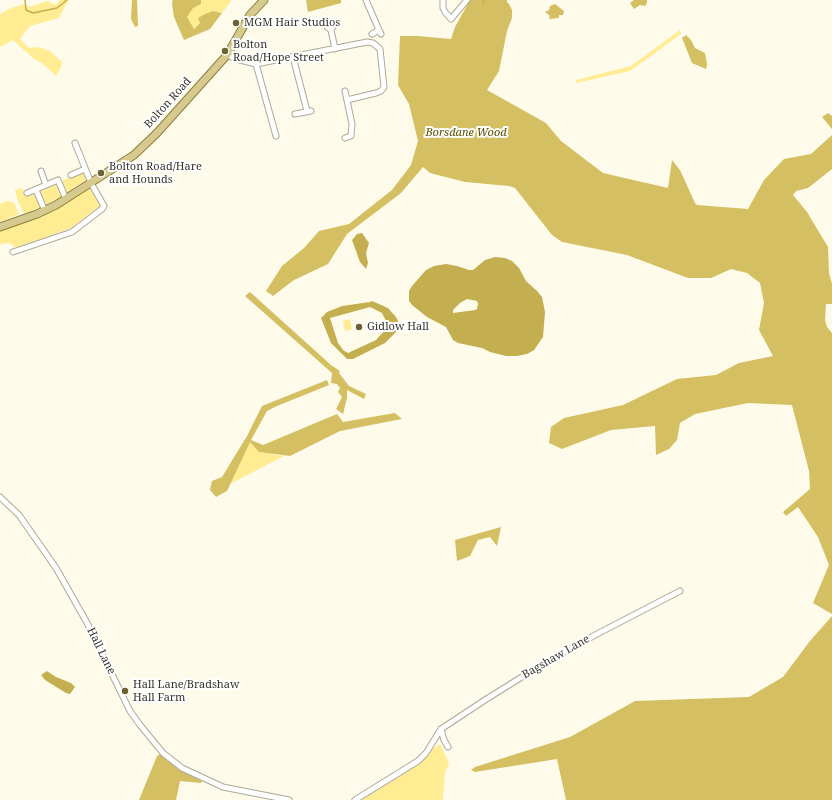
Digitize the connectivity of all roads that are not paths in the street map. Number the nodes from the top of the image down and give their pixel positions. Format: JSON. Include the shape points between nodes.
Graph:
{"nodes":[{"id":1,"x":264,"y":0,"type":"edge"},
{"id":2,"x":366,"y":0,"type":"edge"},
{"id":3,"x":443,"y":0,"type":"edge"},
{"id":4,"x":467,"y":0,"type":"edge"},
{"id":5,"x":334,"y":25,"type":"dead end"},
{"id":6,"x":372,"y":34,"type":"dead end"},
{"id":7,"x":335,"y":48,"type":"junction"},
{"id":8,"x":226,"y":55,"type":"junction"},
{"id":9,"x":294,"y":57,"type":"junction"},
{"id":10,"x":256,"y":64,"type":"junction"},
{"id":11,"x":345,"y":91,"type":"dead end"},
{"id":12,"x":347,"y":100,"type":"junction"},
{"id":13,"x":295,"y":114,"type":"dead end"},
{"id":14,"x":276,"y":136,"type":"dead end"},
{"id":15,"x":345,"y":138,"type":"dead end"},
{"id":16,"x":75,"y":143,"type":"dead end"},
{"id":17,"x":85,"y":169,"type":"junction"},
{"id":18,"x":41,"y":171,"type":"dead end"},
{"id":19,"x":71,"y":175,"type":"dead end"},
{"id":20,"x":91,"y":182,"type":"junction"},
{"id":21,"x":46,"y":185,"type":"junction"},
{"id":22,"x":36,"y":190,"type":"junction"},
{"id":23,"x":27,"y":193,"type":"dead end"},
{"id":24,"x":66,"y":199,"type":"junction"},
{"id":25,"x":45,"y":211,"type":"junction"},
{"id":26,"x":0,"y":228,"type":"edge"},
{"id":27,"x":13,"y":252,"type":"dead end"},
{"id":28,"x":0,"y":497,"type":"edge"},
{"id":29,"x":680,"y":591,"type":"dead end"},
{"id":30,"x":439,"y":731,"type":"junction"},
{"id":31,"x":448,"y":747,"type":"dead end"},
{"id":32,"x":289,"y":800,"type":"edge"},
{"id":33,"x":355,"y":800,"type":"edge"}],
"edges":[{"from":1,"to":8,"type":"main road","name":"Bolton Road","via":[[250,15]]},
{"from":2,"to":6,"type":"street","via":[[380,32]]},
{"from":3,"to":4,"type":"street","via":[[443,8],[452,19]]},
{"from":5,"to":7,"type":"street","via":[[329,28]]},
{"from":7,"to":9,"type":"street"},
{"from":7,"to":12,"type":"street","via":[[366,42],[375,44],[380,50],[384,87],[376,93]]},
{"from":8,"to":10,"type":"street"},
{"from":8,"to":20,"type":"main road","name":"Bolton Road","via":[[134,156]]},
{"from":9,"to":10,"type":"street"},
{"from":9,"to":13,"type":"street","via":[[309,111]]},
{"from":10,"to":14,"type":"street"},
{"from":11,"to":12,"type":"street"},
{"from":12,"to":15,"type":"street","via":[[352,138]]},
{"from":16,"to":17,"type":"street"},
{"from":17,"to":19,"type":"street"},
{"from":17,"to":20,"type":"street"},
{"from":18,"to":21,"type":"street"},
{"from":20,"to":24,"type":"main road","name":"Bolton Road"},
{"from":20,"to":27,"type":"street","via":[[104,206],[102,209],[72,232]]},
{"from":21,"to":22,"type":"street"},
{"from":21,"to":24,"type":"street","via":[[58,180]]},
{"from":22,"to":23,"type":"street"},
{"from":22,"to":25,"type":"street"},
{"from":24,"to":25,"type":"main road","name":"Bolton Road"},
{"from":25,"to":26,"type":"main road","name":"Bolton Road"},
{"from":28,"to":32,"type":"street","name":"Hall Lane","via":[[19,515],[56,568],[86,621],[130,711],[163,754],[182,768],[223,787]]},
{"from":29,"to":30,"type":"street","name":"Bagshaw Lane","via":[[541,665]]},
{"from":30,"to":31,"type":"street"},
{"from":30,"to":33,"type":"street","via":[[426,753],[418,760]]}]}
